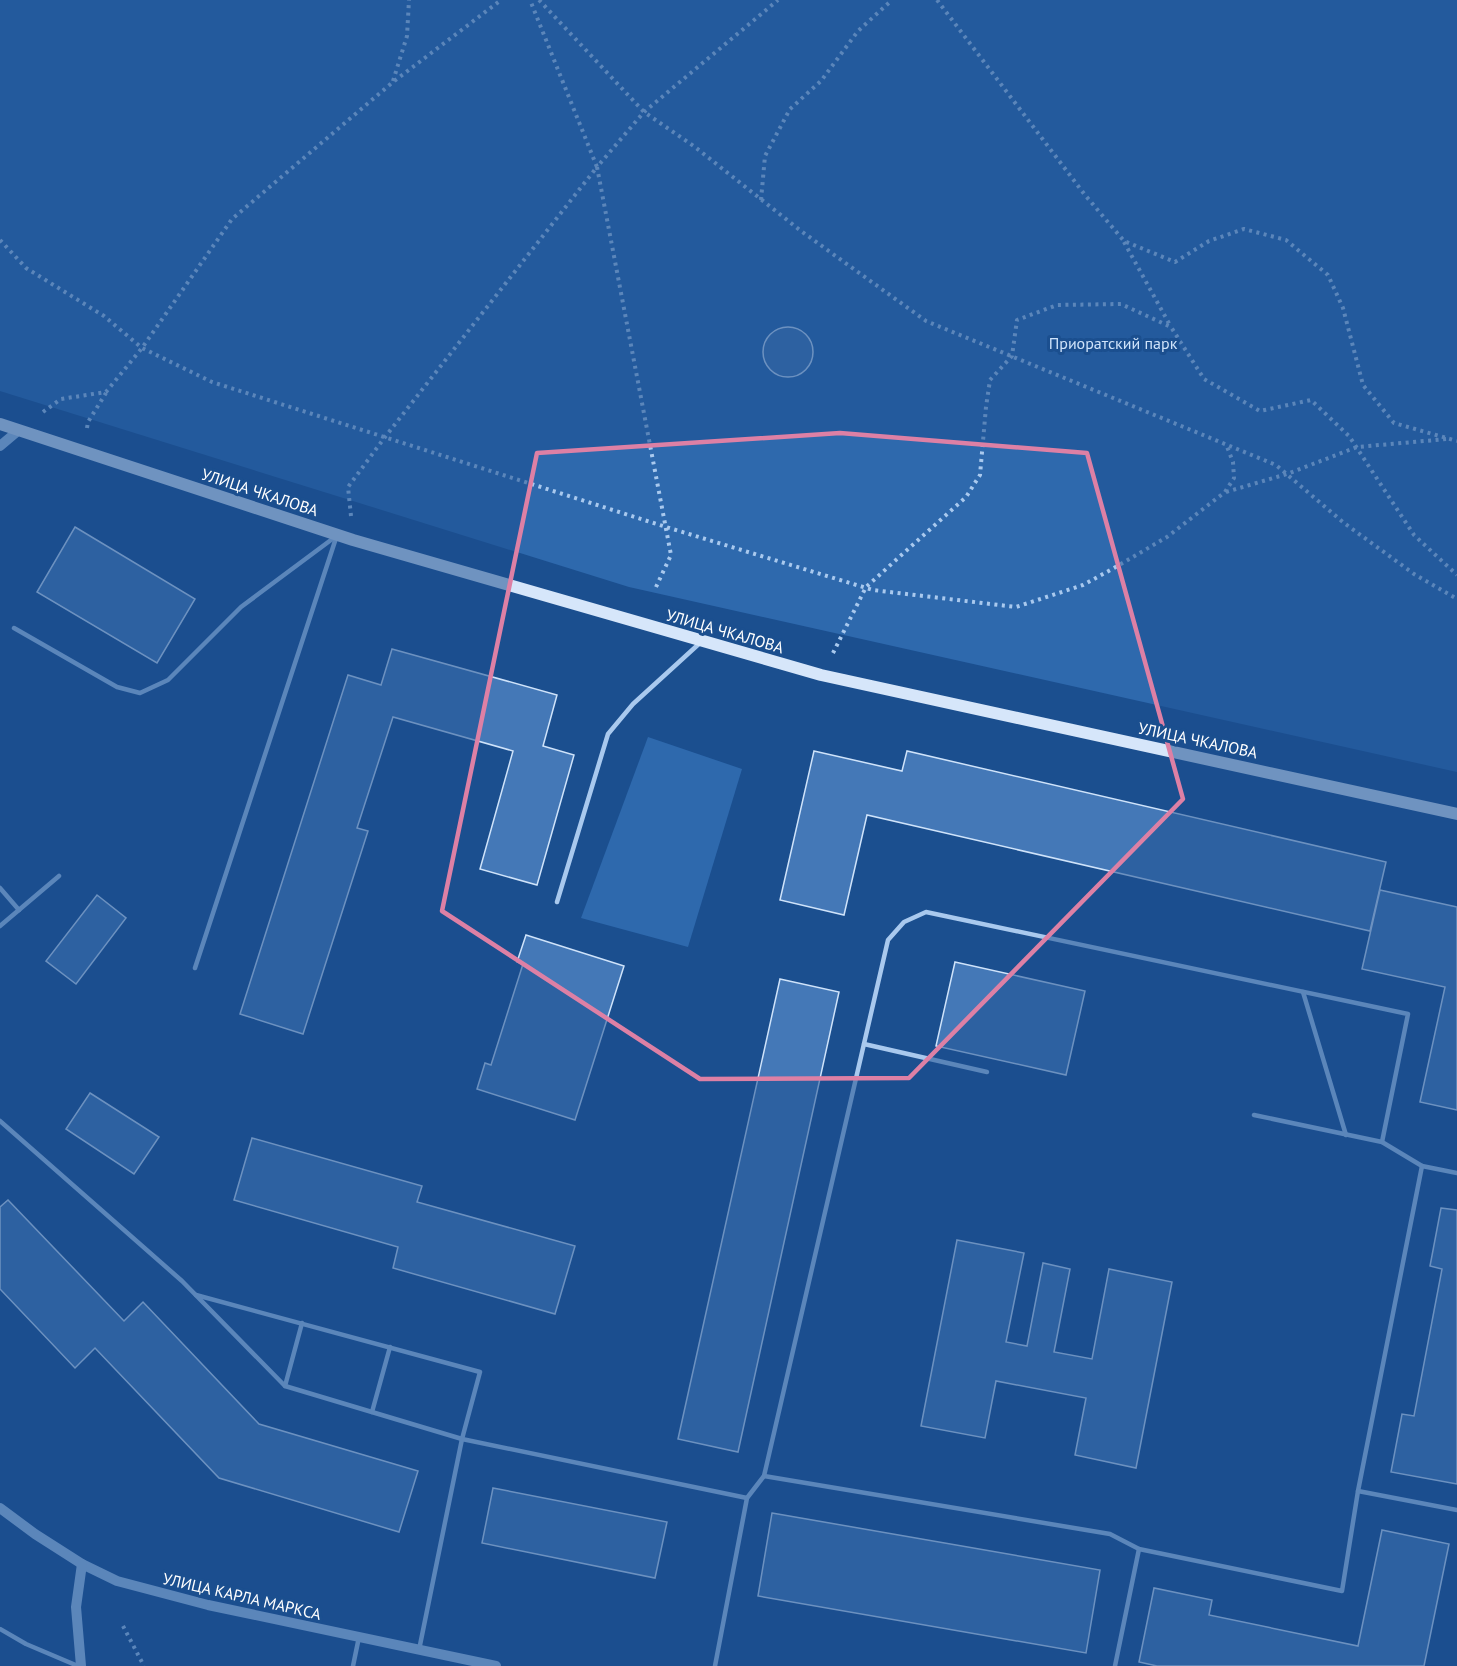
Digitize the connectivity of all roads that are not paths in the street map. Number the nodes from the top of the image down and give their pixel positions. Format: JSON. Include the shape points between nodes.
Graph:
{"nodes":[{"id":1,"x":0,"y":424,"type":"edge"},
{"id":2,"x":19,"y":430,"type":"junction"},
{"id":3,"x":0,"y":446,"type":"edge"},
{"id":4,"x":337,"y":535,"type":"junction"},
{"id":5,"x":14,"y":628,"type":"dead end"},
{"id":6,"x":701,"y":642,"type":"junction"},
{"id":7,"x":1457,"y":814,"type":"edge"},
{"id":8,"x":59,"y":876,"type":"dead end"},
{"id":9,"x":0,"y":888,"type":"edge"},
{"id":10,"x":557,"y":902,"type":"dead end"},
{"id":11,"x":19,"y":910,"type":"junction"},
{"id":12,"x":0,"y":926,"type":"edge"},
{"id":13,"x":195,"y":968,"type":"dead end"},
{"id":14,"x":1302,"y":992,"type":"junction"},
{"id":15,"x":864,"y":1044,"type":"junction"},
{"id":16,"x":987,"y":1072,"type":"dead end"},
{"id":17,"x":1254,"y":1115,"type":"dead end"},
{"id":18,"x":0,"y":1121,"type":"edge"},
{"id":19,"x":1346,"y":1135,"type":"junction"},
{"id":20,"x":1382,"y":1142,"type":"junction"},
{"id":21,"x":1422,"y":1166,"type":"junction"},
{"id":22,"x":1457,"y":1173,"type":"edge"},
{"id":23,"x":195,"y":1294,"type":"junction"},
{"id":24,"x":302,"y":1323,"type":"junction"},
{"id":25,"x":390,"y":1347,"type":"junction"},
{"id":26,"x":285,"y":1386,"type":"junction"},
{"id":27,"x":372,"y":1412,"type":"junction"},
{"id":28,"x":462,"y":1439,"type":"junction"},
{"id":29,"x":764,"y":1476,"type":"junction"},
{"id":30,"x":1358,"y":1491,"type":"junction"},
{"id":31,"x":747,"y":1498,"type":"junction"},
{"id":32,"x":0,"y":1508,"type":"edge"},
{"id":33,"x":1457,"y":1510,"type":"edge"},
{"id":34,"x":1139,"y":1549,"type":"junction"},
{"id":35,"x":82,"y":1564,"type":"junction"},
{"id":36,"x":0,"y":1629,"type":"edge"},
{"id":37,"x":359,"y":1637,"type":"junction"},
{"id":38,"x":418,"y":1650,"type":"junction"},
{"id":39,"x":80,"y":1666,"type":"edge"},
{"id":40,"x":353,"y":1666,"type":"edge"},
{"id":41,"x":496,"y":1666,"type":"edge"},
{"id":42,"x":715,"y":1666,"type":"edge"},
{"id":43,"x":1115,"y":1666,"type":"edge"}],
"edges":[{"from":1,"to":2,"type":"main road","name":"УЛИЦА ЧКАЛОВА"},
{"from":2,"to":3,"type":"street"},
{"from":2,"to":4,"type":"main road","name":"УЛИЦА ЧКАЛОВА"},
{"from":4,"to":5,"type":"lane","via":[[241,607],[168,680],[140,693],[117,687]]},
{"from":4,"to":6,"type":"main road","name":"УЛИЦА ЧКАЛОВА"},
{"from":4,"to":13,"type":"lane"},
{"from":6,"to":7,"type":"main road","name":"УЛИЦА ЧКАЛОВА","via":[[821,675]]},
{"from":6,"to":10,"type":"lane","via":[[633,704],[608,734]]},
{"from":8,"to":11,"type":"lane"},
{"from":9,"to":11,"type":"lane"},
{"from":11,"to":12,"type":"lane"},
{"from":14,"to":15,"type":"lane","via":[[926,912],[904,922],[888,940]]},
{"from":14,"to":19,"type":"lane"},
{"from":14,"to":20,"type":"lane","via":[[1408,1014]]},
{"from":15,"to":16,"type":"lane"},
{"from":15,"to":29,"type":"lane"},
{"from":17,"to":19,"type":"lane"},
{"from":18,"to":23,"type":"lane"},
{"from":19,"to":20,"type":"lane"},
{"from":20,"to":21,"type":"lane"},
{"from":21,"to":22,"type":"lane"},
{"from":21,"to":30,"type":"lane"},
{"from":23,"to":24,"type":"lane"},
{"from":23,"to":26,"type":"lane"},
{"from":24,"to":25,"type":"lane"},
{"from":24,"to":26,"type":"lane"},
{"from":25,"to":27,"type":"lane"},
{"from":25,"to":28,"type":"lane","via":[[480,1372]]},
{"from":26,"to":27,"type":"lane"},
{"from":27,"to":28,"type":"lane"},
{"from":28,"to":31,"type":"lane"},
{"from":28,"to":38,"type":"lane"},
{"from":29,"to":31,"type":"lane"},
{"from":29,"to":34,"type":"lane","via":[[1110,1534]]},
{"from":30,"to":33,"type":"lane"},
{"from":30,"to":34,"type":"lane","via":[[1342,1591]]},
{"from":31,"to":42,"type":"lane"},
{"from":32,"to":35,"type":"street","name":"УЛИЦА КАРЛА МАРКСА"},
{"from":34,"to":43,"type":"lane"},
{"from":35,"to":37,"type":"street","name":"УЛИЦА КАРЛА МАРКСА","via":[[117,1581],[155,1592]]},
{"from":35,"to":39,"type":"street","via":[[76,1607]]},
{"from":36,"to":39,"type":"lane"},
{"from":37,"to":38,"type":"street","name":"УЛИЦА КАРЛА МАРКСА"},
{"from":37,"to":40,"type":"lane"},
{"from":38,"to":41,"type":"street","name":"УЛИЦА КАРЛА МАРКСА"}]}
